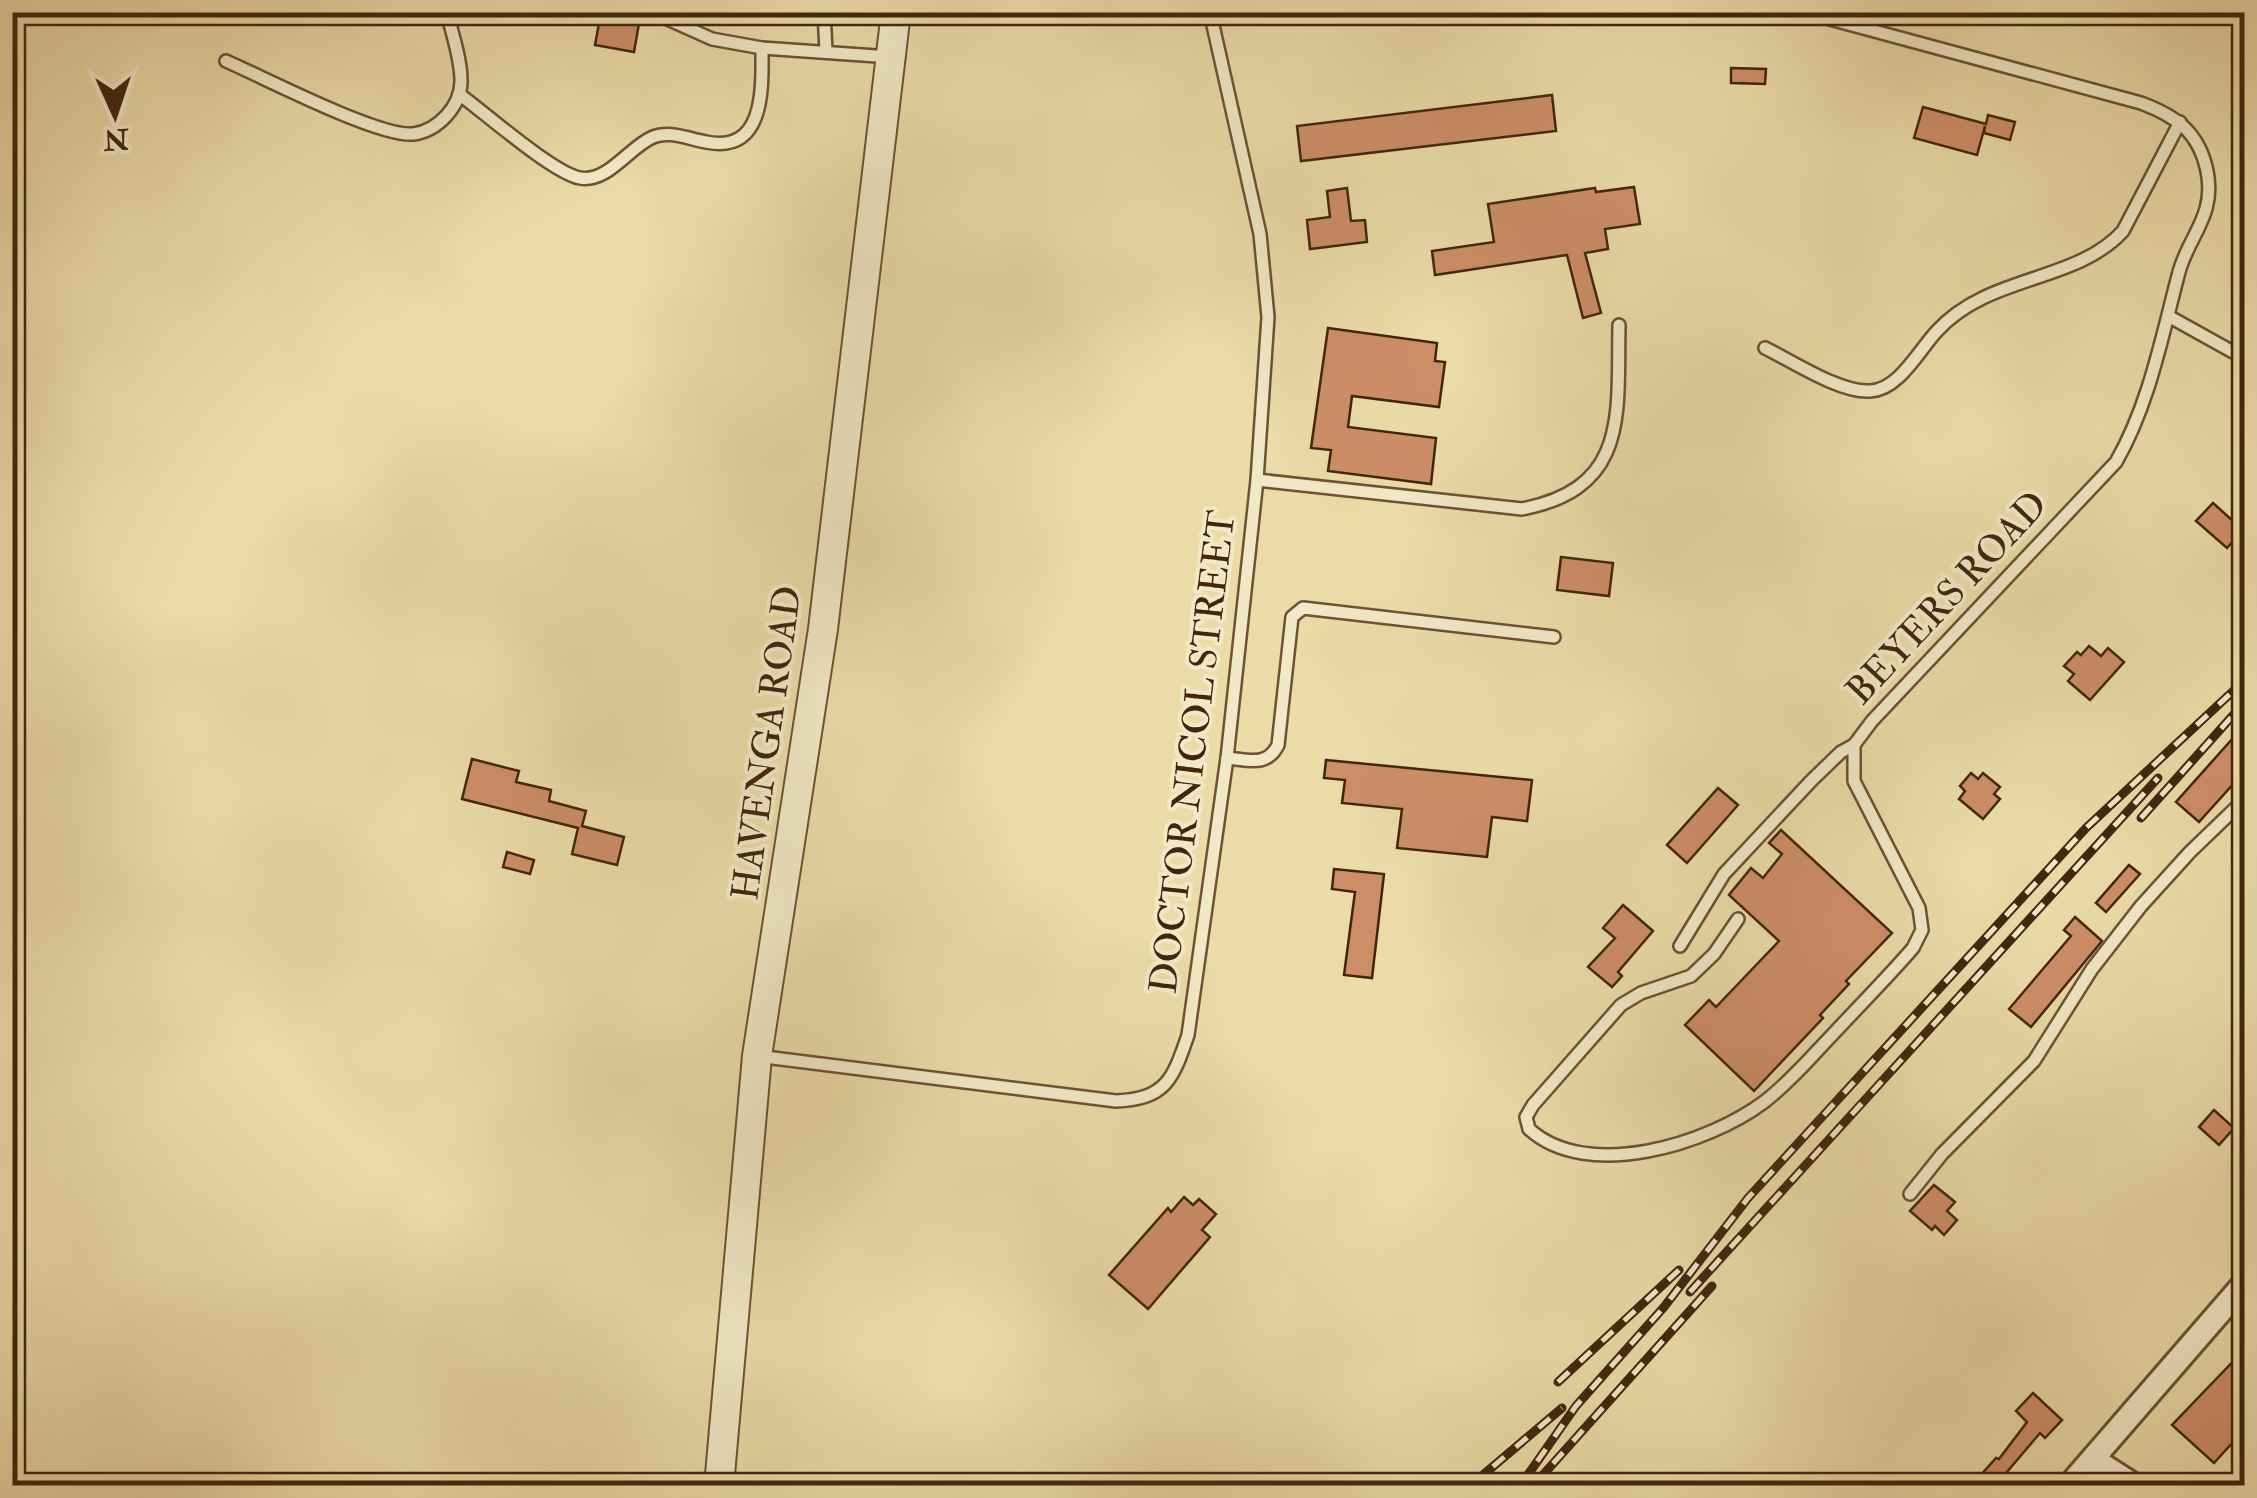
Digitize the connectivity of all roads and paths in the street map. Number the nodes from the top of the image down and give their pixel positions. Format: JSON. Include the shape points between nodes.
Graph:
{"nodes":[{"id":1,"x":447,"y":12,"type":"edge"},
{"id":2,"x":652,"y":12,"type":"edge"},
{"id":3,"x":824,"y":12,"type":"edge"},
{"id":4,"x":896,"y":12,"type":"edge"},
{"id":5,"x":1210,"y":12,"type":"edge"},
{"id":6,"x":1804,"y":12,"type":"edge"},
{"id":7,"x":762,"y":48,"type":"junction"},
{"id":8,"x":826,"y":51,"type":"junction"},
{"id":9,"x":892,"y":57,"type":"junction"},
{"id":10,"x":226,"y":61,"type":"dead end"},
{"id":11,"x":460,"y":94,"type":"junction"},
{"id":12,"x":2180,"y":122,"type":"junction"},
{"id":13,"x":2170,"y":317,"type":"junction"},
{"id":14,"x":1619,"y":326,"type":"dead end"},
{"id":15,"x":1764,"y":348,"type":"dead end"},
{"id":16,"x":2244,"y":354,"type":"edge"},
{"id":17,"x":1257,"y":480,"type":"junction"},
{"id":18,"x":1554,"y":636,"type":"dead end"},
{"id":19,"x":1854,"y":745,"type":"junction"},
{"id":20,"x":1227,"y":758,"type":"junction"},
{"id":21,"x":2244,"y":800,"type":"edge"},
{"id":22,"x":1738,"y":919,"type":"dead end"},
{"id":23,"x":1680,"y":946,"type":"dead end"},
{"id":24,"x":757,"y":1056,"type":"junction"},
{"id":25,"x":1910,"y":1194,"type":"dead end"},
{"id":26,"x":2244,"y":1284,"type":"edge"},
{"id":27,"x":2093,"y":1459,"type":"junction"},
{"id":28,"x":719,"y":1486,"type":"edge"},
{"id":29,"x":2069,"y":1486,"type":"edge"},
{"id":30,"x":2135,"y":1486,"type":"edge"}],
"edges":[{"from":1,"to":11,"type":"lane"},
{"from":2,"to":7,"type":"lane","via":[[712,39]]},
{"from":3,"to":8,"type":"lane"},
{"from":4,"to":9,"type":"street","name":"HAVENGA ROAD"},
{"from":5,"to":17,"type":"lane","name":"DOCTOR NICOL STREET","via":[[1265,272]]},
{"from":6,"to":12,"type":"lane","via":[[2141,103]]},
{"from":7,"to":8,"type":"lane"},
{"from":7,"to":11,"type":"lane","via":[[761,106],[740,137],[720,144],[660,135],[592,178],[555,166]]},
{"from":8,"to":9,"type":"lane"},
{"from":9,"to":24,"type":"street","name":"HAVENGA ROAD","via":[[823,628]]},
{"from":10,"to":11,"type":"lane","via":[[390,131],[413,134],[433,126]]},
{"from":12,"to":13,"type":"lane","name":"BEYERS ROAD","via":[[2200,150],[2209,188],[2203,224],[2179,269]]},
{"from":12,"to":15,"type":"lane","via":[[2114,241],[1969,304],[1888,386],[1857,390]]},
{"from":13,"to":16,"type":"lane"},
{"from":13,"to":19,"type":"lane","name":"BEYERS ROAD","via":[[2116,462]]},
{"from":14,"to":17,"type":"lane","via":[[1617,426],[1610,450],[1578,487],[1546,504],[1522,509]]},
{"from":17,"to":20,"type":"lane","name":"DOCTOR NICOL STREET"},
{"from":18,"to":20,"type":"lane","via":[[1303,608],[1292,617],[1278,745],[1262,761]]},
{"from":19,"to":22,"type":"lane","name":"BEYERS ROAD","via":[[1860,798],[1919,908],[1922,930],[1913,948],[1787,1083],[1730,1121],[1610,1156],[1568,1152],[1536,1136],[1527,1124],[1533,1105],[1613,1012],[1629,998],[1691,976]]},
{"from":19,"to":23,"type":"lane","via":[[1724,874]]},
{"from":20,"to":24,"type":"lane","name":"DOCTOR NICOL STREET","via":[[1188,1036],[1165,1087],[1153,1095],[1116,1101]]},
{"from":21,"to":25,"type":"lane","via":[[2141,906],[2034,1061]]},
{"from":24,"to":28,"type":"street","name":"HAVENGA ROAD"},
{"from":26,"to":27,"type":"street"},
{"from":27,"to":29,"type":"street"},
{"from":27,"to":30,"type":"street"}]}
